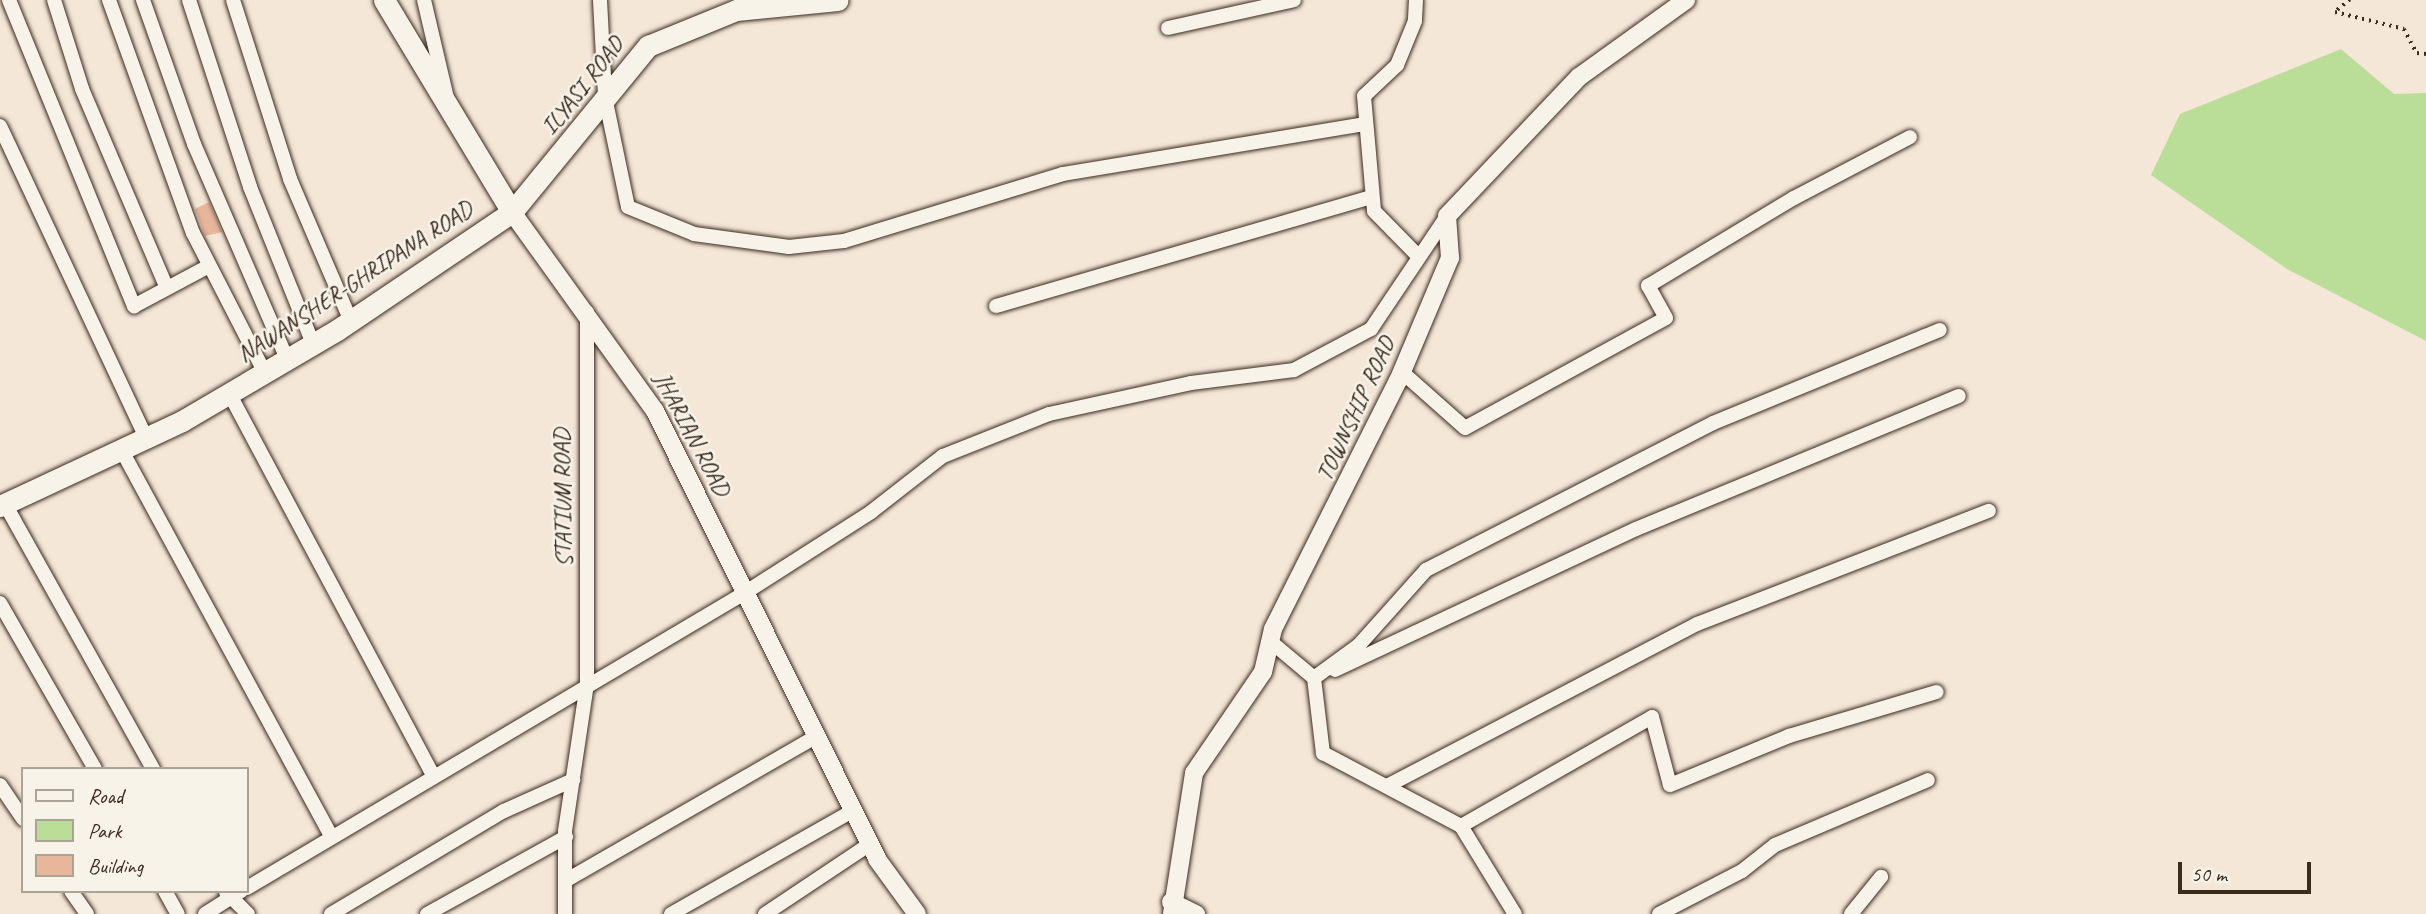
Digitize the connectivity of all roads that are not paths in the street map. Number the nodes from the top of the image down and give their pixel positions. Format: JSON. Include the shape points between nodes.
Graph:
{"nodes":[{"id":1,"x":9,"y":0,"type":"edge"},
{"id":2,"x":54,"y":0,"type":"edge"},
{"id":3,"x":109,"y":0,"type":"edge"},
{"id":4,"x":143,"y":0,"type":"edge"},
{"id":5,"x":189,"y":0,"type":"edge"},
{"id":6,"x":233,"y":0,"type":"edge"},
{"id":7,"x":384,"y":0,"type":"edge"},
{"id":8,"x":424,"y":0,"type":"edge"},
{"id":9,"x":600,"y":0,"type":"edge"},
{"id":10,"x":834,"y":0,"type":"edge"},
{"id":11,"x":1294,"y":0,"type":"edge"},
{"id":12,"x":1416,"y":0,"type":"edge"},
{"id":13,"x":1686,"y":0,"type":"edge"},
{"id":14,"x":743,"y":4,"type":"edge"},
{"id":15,"x":1168,"y":28,"type":"dead end"},
{"id":16,"x":606,"y":97,"type":"junction"},
{"id":17,"x":449,"y":108,"type":"junction"},
{"id":18,"x":1365,"y":124,"type":"junction"},
{"id":19,"x":0,"y":126,"type":"edge"},
{"id":20,"x":1910,"y":138,"type":"dead end"},
{"id":21,"x":1372,"y":197,"type":"junction"},
{"id":22,"x":512,"y":212,"type":"junction"},
{"id":23,"x":1447,"y":216,"type":"junction"},
{"id":24,"x":1418,"y":256,"type":"junction"},
{"id":25,"x":209,"y":267,"type":"junction"},
{"id":26,"x":167,"y":288,"type":"junction"},
{"id":27,"x":996,"y":306,"type":"dead end"},
{"id":28,"x":587,"y":311,"type":"junction"},
{"id":29,"x":351,"y":321,"type":"junction"},
{"id":30,"x":1940,"y":330,"type":"dead end"},
{"id":31,"x":313,"y":344,"type":"junction"},
{"id":32,"x":287,"y":359,"type":"junction"},
{"id":33,"x":1402,"y":372,"type":"junction"},
{"id":34,"x":265,"y":373,"type":"junction"},
{"id":35,"x":229,"y":393,"type":"junction"},
{"id":36,"x":1959,"y":396,"type":"dead end"},
{"id":37,"x":146,"y":438,"type":"junction"},
{"id":38,"x":121,"y":449,"type":"junction"},
{"id":39,"x":2,"y":505,"type":"edge"},
{"id":40,"x":1989,"y":511,"type":"dead end"},
{"id":41,"x":743,"y":594,"type":"junction"},
{"id":42,"x":0,"y":603,"type":"edge"},
{"id":43,"x":1270,"y":641,"type":"junction"},
{"id":44,"x":1314,"y":678,"type":"junction"},
{"id":45,"x":587,"y":684,"type":"junction"},
{"id":46,"x":1937,"y":692,"type":"dead end"},
{"id":47,"x":814,"y":737,"type":"junction"},
{"id":48,"x":93,"y":767,"type":"edge"},
{"id":49,"x":152,"y":767,"type":"edge"},
{"id":50,"x":433,"y":775,"type":"junction"},
{"id":51,"x":573,"y":780,"type":"junction"},
{"id":52,"x":1928,"y":780,"type":"dead end"},
{"id":53,"x":0,"y":785,"type":"edge"},
{"id":54,"x":1387,"y":786,"type":"junction"},
{"id":55,"x":852,"y":811,"type":"junction"},
{"id":56,"x":21,"y":816,"type":"edge"},
{"id":57,"x":1461,"y":826,"type":"junction"},
{"id":58,"x":331,"y":835,"type":"junction"},
{"id":59,"x":566,"y":837,"type":"junction"},
{"id":60,"x":870,"y":844,"type":"junction"},
{"id":61,"x":1881,"y":877,"type":"dead end"},
{"id":62,"x":565,"y":881,"type":"junction"},
{"id":63,"x":248,"y":887,"type":"edge"},
{"id":64,"x":72,"y":893,"type":"edge"},
{"id":65,"x":165,"y":893,"type":"edge"},
{"id":66,"x":232,"y":894,"type":"edge"},
{"id":67,"x":1171,"y":908,"type":"edge"},
{"id":68,"x":87,"y":914,"type":"edge"},
{"id":69,"x":177,"y":914,"type":"edge"},
{"id":70,"x":205,"y":914,"type":"edge"},
{"id":71,"x":248,"y":914,"type":"edge"},
{"id":72,"x":331,"y":914,"type":"edge"},
{"id":73,"x":427,"y":914,"type":"edge"},
{"id":74,"x":565,"y":914,"type":"edge"},
{"id":75,"x":671,"y":914,"type":"edge"},
{"id":76,"x":765,"y":914,"type":"edge"},
{"id":77,"x":917,"y":914,"type":"edge"},
{"id":78,"x":1196,"y":914,"type":"edge"},
{"id":79,"x":1515,"y":914,"type":"edge"},
{"id":80,"x":1659,"y":914,"type":"edge"},
{"id":81,"x":1851,"y":914,"type":"edge"}],
"edges":[{"from":1,"to":26,"type":"street","via":[[134,306]]},
{"from":2,"to":26,"type":"street","via":[[82,89]]},
{"from":3,"to":25,"type":"street","via":[[132,77]]},
{"from":4,"to":32,"type":"street","via":[[199,156]]},
{"from":5,"to":31,"type":"street","via":[[250,187]]},
{"from":6,"to":29,"type":"street","via":[[290,179]]},
{"from":7,"to":17,"type":"main road","name":"JHARIAN ROAD"},
{"from":8,"to":17,"type":"street"},
{"from":9,"to":16,"type":"street"},
{"from":10,"to":14,"type":"main road","name":"ILYASI ROAD"},
{"from":11,"to":15,"type":"street"},
{"from":12,"to":18,"type":"street","via":[[1415,21],[1397,65],[1364,96]]},
{"from":13,"to":23,"type":"street","via":[[1579,77]]},
{"from":14,"to":16,"type":"main road","name":"ILYASI ROAD","via":[[648,46]]},
{"from":16,"to":18,"type":"street","via":[[628,207],[694,234],[789,247],[844,241],[1063,174]]},
{"from":16,"to":22,"type":"main road","name":"ILYASI ROAD"},
{"from":17,"to":22,"type":"main road","name":"JHARIAN ROAD"},
{"from":18,"to":21,"type":"street"},
{"from":19,"to":37,"type":"street"},
{"from":20,"to":33,"type":"street","via":[[1794,198],[1648,285],[1666,318],[1465,428]]},
{"from":21,"to":24,"type":"street","via":[[1374,211]]},
{"from":21,"to":27,"type":"street"},
{"from":22,"to":28,"type":"street","name":"JHARIAN ROAD"},
{"from":22,"to":29,"type":"main road","name":"NAWANSHER-GHRIPANA ROAD"},
{"from":23,"to":24,"type":"street"},
{"from":23,"to":33,"type":"street","name":"TOWNSHIP ROAD","via":[[1450,258]]},
{"from":24,"to":41,"type":"street","via":[[1371,329],[1294,370],[1191,383],[1049,414],[993,433],[943,456],[871,512]]},
{"from":25,"to":26,"type":"street"},
{"from":25,"to":34,"type":"street"},
{"from":28,"to":41,"type":"street","name":"JHARIAN ROAD","via":[[655,411]]},
{"from":28,"to":45,"type":"street","name":"STATIUM ROAD"},
{"from":29,"to":31,"type":"main road","name":"NAWANSHER-GHRIPANA ROAD"},
{"from":30,"to":44,"type":"street","via":[[1713,423],[1426,570],[1359,645]]},
{"from":31,"to":32,"type":"main road","name":"NAWANSHER-GHRIPANA ROAD"},
{"from":32,"to":34,"type":"main road","name":"NAWANSHER-GHRIPANA ROAD"},
{"from":33,"to":43,"type":"street","name":"TOWNSHIP ROAD"},
{"from":34,"to":35,"type":"main road","name":"NAWANSHER-GHRIPANA ROAD"},
{"from":35,"to":37,"type":"main road","name":"NAWANSHER-GHRIPANA ROAD"},
{"from":35,"to":50,"type":"street"},
{"from":36,"to":44,"type":"street","via":[[1636,529],[1397,645]]},
{"from":37,"to":38,"type":"main road","name":"NAWANSHER-GHRIPANA ROAD"},
{"from":38,"to":39,"type":"main road","name":"NAWANSHER-GHRIPANA ROAD"},
{"from":38,"to":58,"type":"street"},
{"from":39,"to":49,"type":"street"},
{"from":40,"to":54,"type":"street","via":[[1697,624]]},
{"from":41,"to":45,"type":"street"},
{"from":41,"to":47,"type":"street","name":"JHARIAN ROAD"},
{"from":42,"to":48,"type":"street"},
{"from":43,"to":44,"type":"street"},
{"from":43,"to":67,"type":"street","name":"TOWNSHIP ROAD","via":[[1263,672],[1194,774]]},
{"from":44,"to":54,"type":"street","via":[[1323,752]]},
{"from":45,"to":50,"type":"street"},
{"from":45,"to":51,"type":"street","name":"STATIUM ROAD"},
{"from":46,"to":57,"type":"street","via":[[1788,736],[1670,785],[1652,717]]},
{"from":47,"to":55,"type":"street","name":"JHARIAN ROAD"},
{"from":47,"to":62,"type":"street"},
{"from":50,"to":58,"type":"street"},
{"from":51,"to":59,"type":"street","name":"STATIUM ROAD"},
{"from":51,"to":72,"type":"street","via":[[505,811]]},
{"from":52,"to":80,"type":"street","via":[[1775,845],[1742,871]]},
{"from":53,"to":56,"type":"street"},
{"from":54,"to":57,"type":"street"},
{"from":55,"to":60,"type":"street","name":"JHARIAN ROAD"},
{"from":55,"to":75,"type":"street"},
{"from":57,"to":79,"type":"street"},
{"from":58,"to":63,"type":"street"},
{"from":59,"to":62,"type":"street","name":"STATIUM ROAD"},
{"from":59,"to":73,"type":"street"},
{"from":60,"to":76,"type":"street"},
{"from":60,"to":77,"type":"street","name":"JHARIAN ROAD"},
{"from":61,"to":81,"type":"street"},
{"from":62,"to":74,"type":"street","name":"STATIUM ROAD"},
{"from":64,"to":68,"type":"street"},
{"from":65,"to":69,"type":"street"},
{"from":66,"to":70,"type":"street"},
{"from":66,"to":71,"type":"street"},
{"from":67,"to":78,"type":"street"}]}
